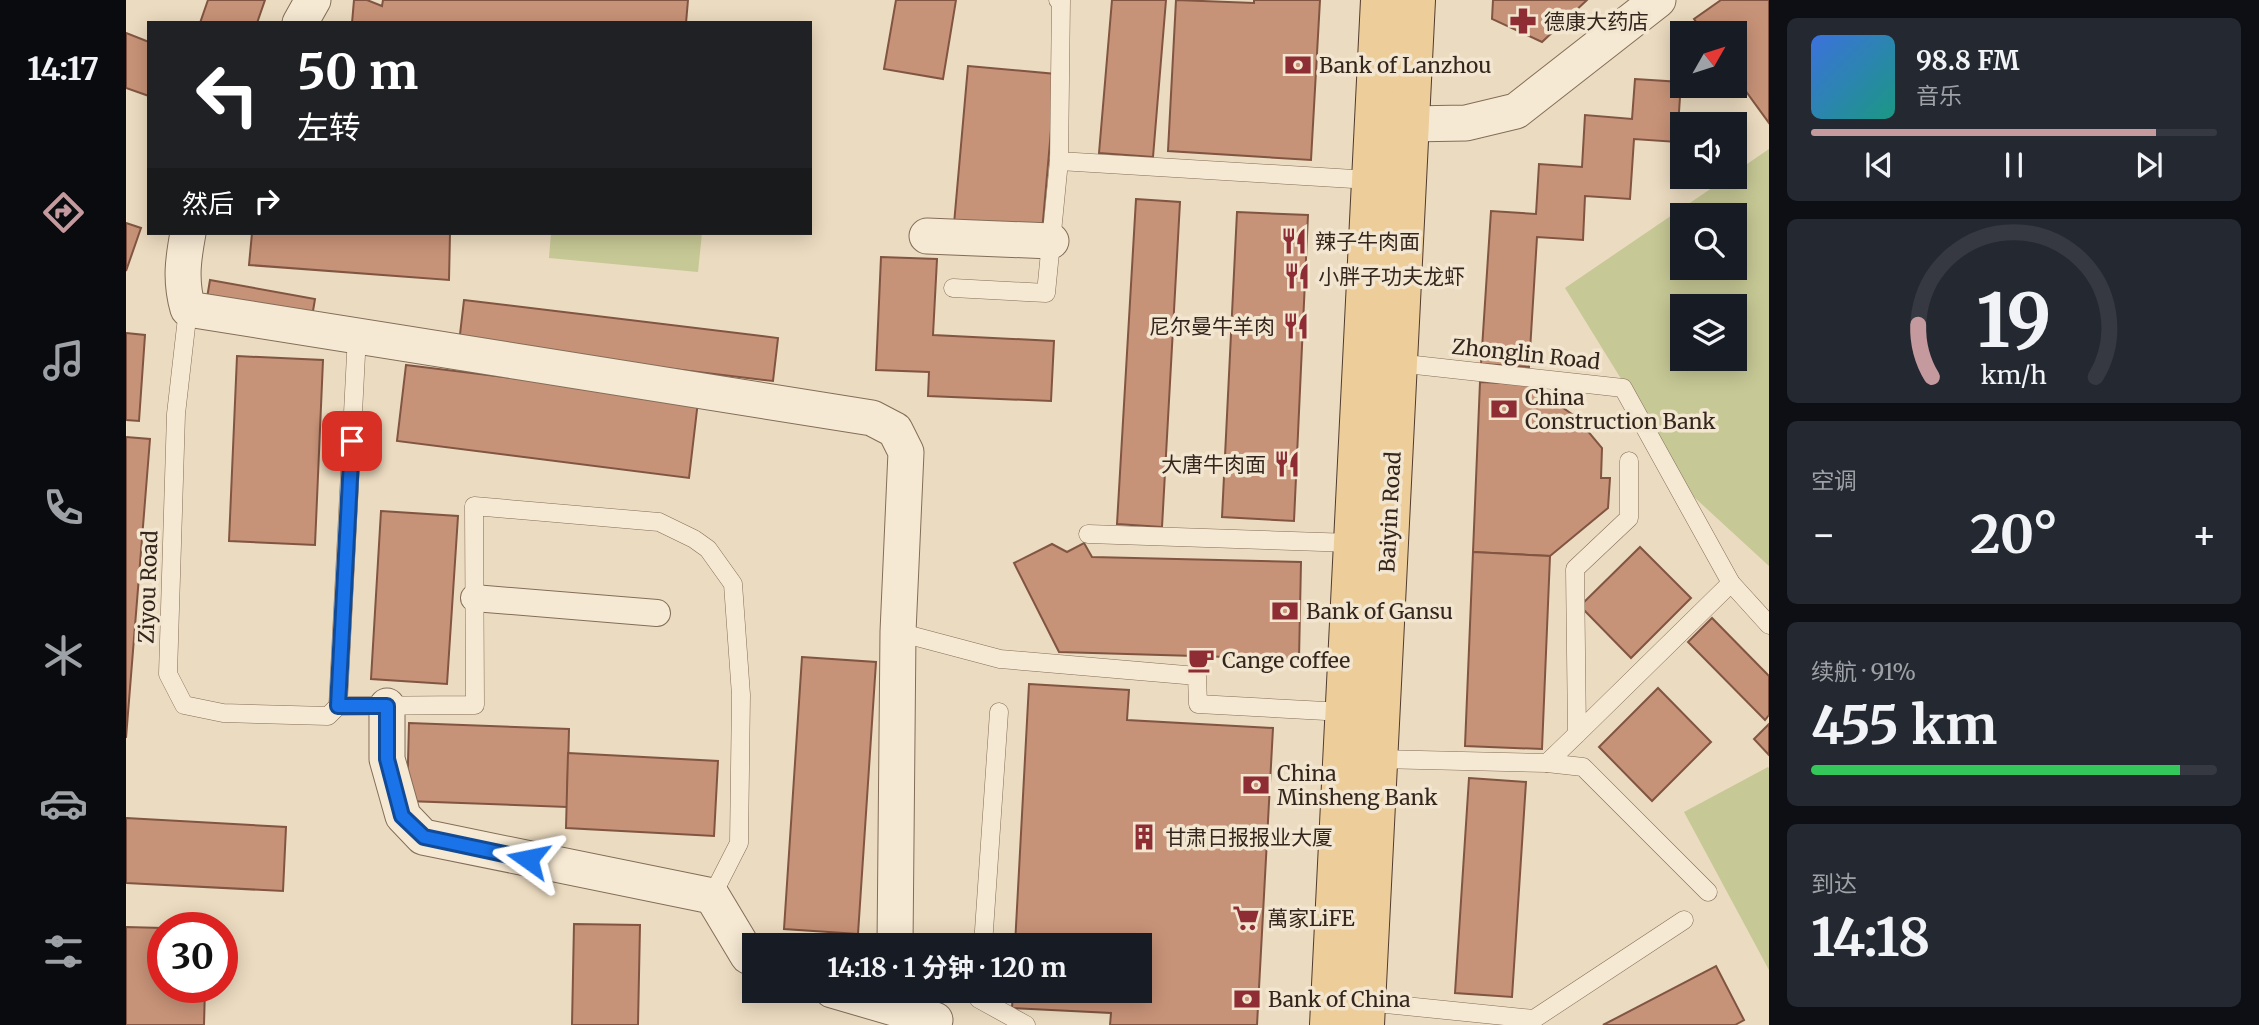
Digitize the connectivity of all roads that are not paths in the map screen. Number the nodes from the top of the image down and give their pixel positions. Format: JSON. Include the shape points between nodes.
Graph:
{"nodes":[{"id":1,"x":313,"y":0,"type":"edge"},
{"id":2,"x":1058,"y":0,"type":"edge"},
{"id":3,"x":1380,"y":0,"type":"edge"},
{"id":4,"x":1416,"y":0,"type":"edge"},
{"id":5,"x":1658,"y":0,"type":"edge"},
{"id":6,"x":301,"y":21,"type":"edge"},
{"id":7,"x":1391,"y":122,"type":"junction"},
{"id":8,"x":1059,"y":161,"type":"junction"},
{"id":9,"x":1370,"y":180,"type":"junction"},
{"id":10,"x":188,"y":235,"type":"edge"},
{"id":11,"x":927,"y":236,"type":"dead end"},
{"id":12,"x":1051,"y":241,"type":"junction"},
{"id":13,"x":954,"y":288,"type":"dead end"},
{"id":14,"x":188,"y":309,"type":"junction"},
{"id":15,"x":357,"y":335,"type":"junction"},
{"id":16,"x":1397,"y":363,"type":"junction"},
{"id":17,"x":1629,"y":461,"type":"dead end"},
{"id":18,"x":1088,"y":534,"type":"dead end"},
{"id":19,"x":1352,"y":543,"type":"junction"},
{"id":20,"x":1731,"y":583,"type":"junction"},
{"id":21,"x":474,"y":598,"type":"junction"},
{"id":22,"x":657,"y":613,"type":"dead end"},
{"id":23,"x":1769,"y":625,"type":"edge"},
{"id":24,"x":898,"y":632,"type":"junction"},
{"id":25,"x":338,"y":706,"type":"junction"},
{"id":26,"x":387,"y":706,"type":"junction"},
{"id":27,"x":999,"y":712,"type":"dead end"},
{"id":28,"x":1344,"y":712,"type":"junction"},
{"id":29,"x":1577,"y":734,"type":"junction"},
{"id":30,"x":1378,"y":759,"type":"junction"},
{"id":31,"x":1547,"y":763,"type":"junction"},
{"id":32,"x":1708,"y":892,"type":"dead end"},
{"id":33,"x":712,"y":896,"type":"junction"},
{"id":34,"x":1684,"y":920,"type":"dead end"},
{"id":35,"x":895,"y":933,"type":"edge"},
{"id":36,"x":984,"y":933,"type":"edge"},
{"id":37,"x":742,"y":946,"type":"edge"},
{"id":38,"x":876,"y":1003,"type":"edge"},
{"id":39,"x":921,"y":1003,"type":"edge"},
{"id":40,"x":985,"y":1003,"type":"edge"},
{"id":41,"x":1365,"y":1014,"type":"edge"},
{"id":42,"x":940,"y":1022,"type":"edge"},
{"id":43,"x":1026,"y":1025,"type":"edge"},
{"id":44,"x":1329,"y":1025,"type":"edge"}],
"edges":[{"from":1,"to":6,"type":"street"},
{"from":2,"to":8,"type":"lane"},
{"from":3,"to":7,"type":"main road","name":"Baiyin Road"},
{"from":4,"to":7,"type":"main road","name":"Baiyin Road"},
{"from":5,"to":7,"type":"street","via":[[1516,111],[1466,123]]},
{"from":7,"to":9,"type":"main road","name":"Baiyin Road"},
{"from":7,"to":16,"type":"main road","name":"Baiyin Road"},
{"from":8,"to":9,"type":"lane"},
{"from":8,"to":12,"type":"lane"},
{"from":9,"to":19,"type":"main road","name":"Baiyin Road"},
{"from":10,"to":14,"type":"street","via":[[182,269]]},
{"from":11,"to":12,"type":"street"},
{"from":12,"to":13,"type":"lane","via":[[1046,293]]},
{"from":14,"to":15,"type":"street"},
{"from":14,"to":25,"type":"lane","name":"Ziyou Road","via":[[176,414],[168,674],[184,705],[223,713],[328,716]]},
{"from":15,"to":24,"type":"street","via":[[872,418],[895,430],[906,452]]},
{"from":15,"to":25,"type":"lane"},
{"from":16,"to":20,"type":"lane","name":"Zhonglin Road","via":[[1623,388]]},
{"from":16,"to":30,"type":"main road","name":"Baiyin Road"},
{"from":17,"to":29,"type":"lane","via":[[1629,518],[1575,569]]},
{"from":18,"to":19,"type":"lane"},
{"from":19,"to":28,"type":"main road","name":"Baiyin Road"},
{"from":20,"to":23,"type":"lane","name":"Zhonglin Road"},
{"from":20,"to":29,"type":"lane"},
{"from":21,"to":22,"type":"street"},
{"from":21,"to":26,"type":"lane","via":[[475,705]]},
{"from":21,"to":33,"type":"lane","via":[[474,506],[659,522],[708,550],[733,584],[741,695],[739,843]]},
{"from":24,"to":28,"type":"lane","via":[[1000,659],[1197,676],[1198,704]]},
{"from":24,"to":35,"type":"street"},
{"from":25,"to":26,"type":"lane"},
{"from":26,"to":33,"type":"street","via":[[387,759],[402,816],[424,837]]},
{"from":27,"to":36,"type":"lane"},
{"from":28,"to":44,"type":"main road","name":"Baiyin Road"},
{"from":29,"to":31,"type":"lane"},
{"from":30,"to":31,"type":"lane"},
{"from":30,"to":41,"type":"main road","name":"Baiyin Road"},
{"from":31,"to":32,"type":"lane","via":[[1583,767]]},
{"from":33,"to":37,"type":"street"},
{"from":34,"to":41,"type":"lane","via":[[1534,1018]]},
{"from":38,"to":42,"type":"street"},
{"from":39,"to":42,"type":"street"},
{"from":40,"to":43,"type":"lane"}]}
